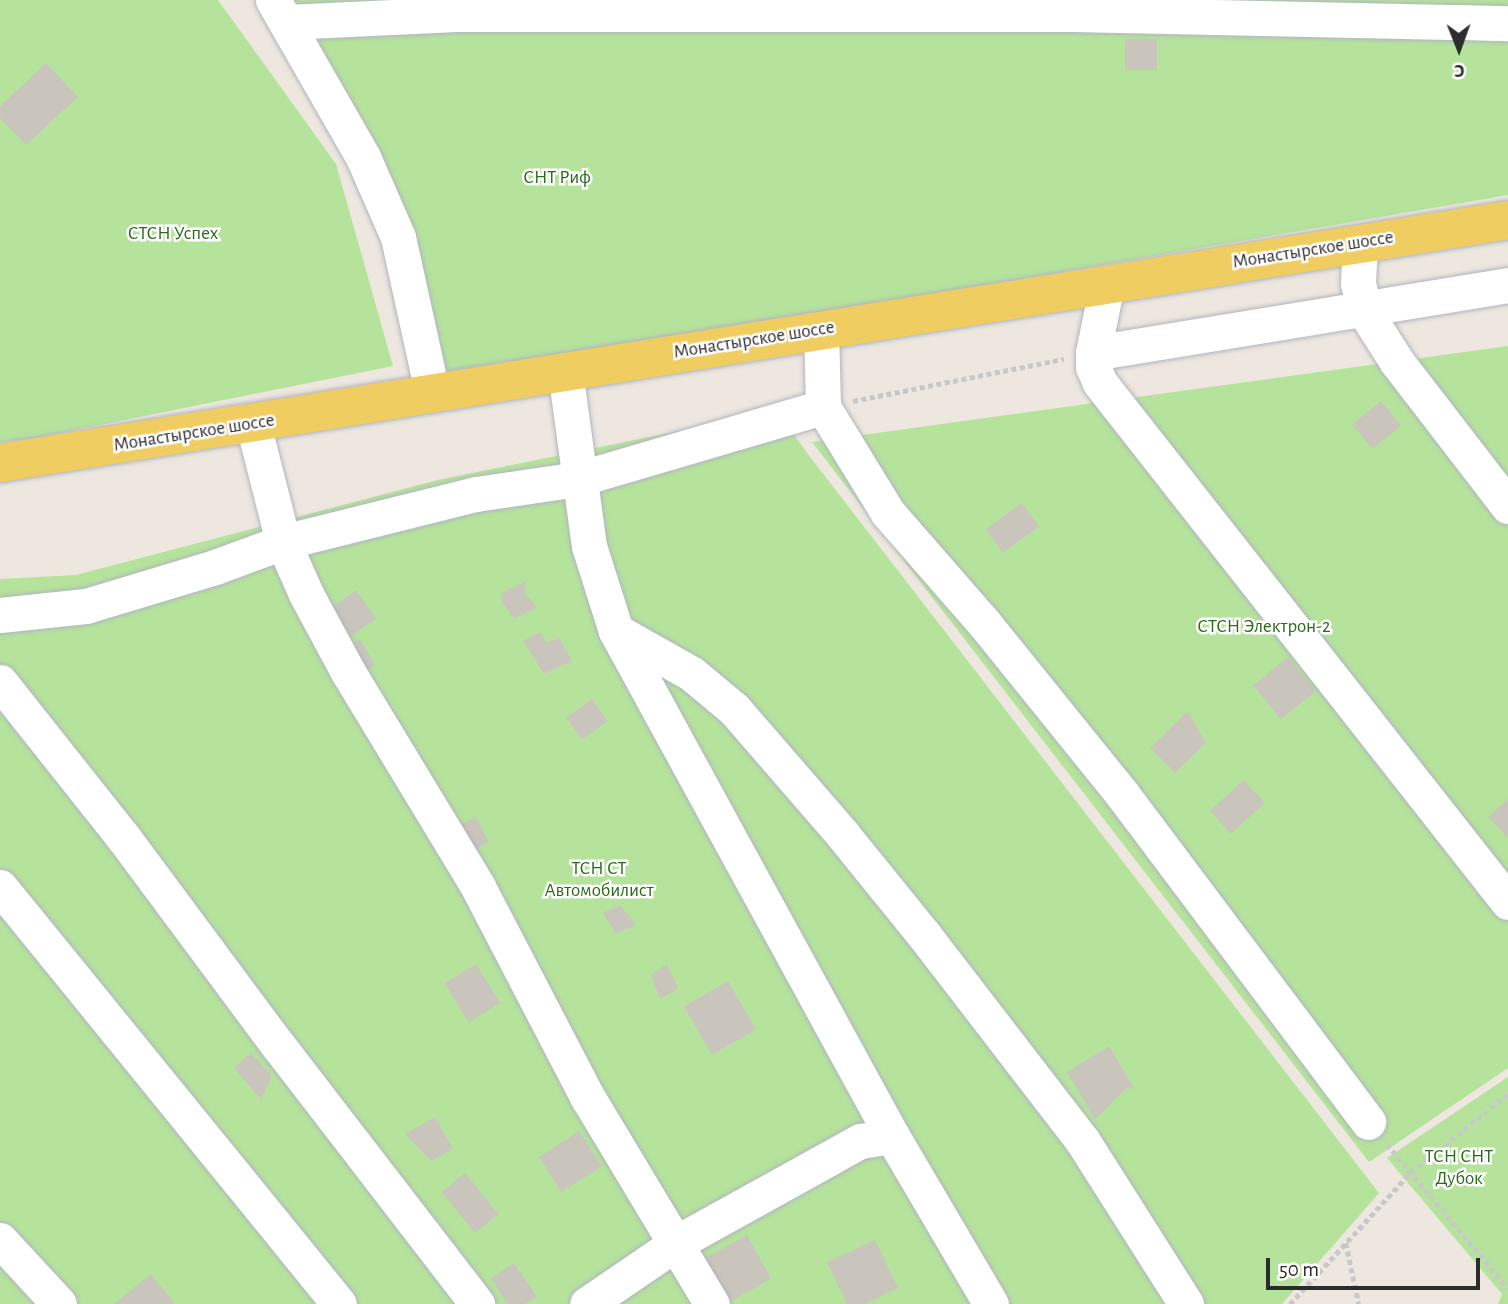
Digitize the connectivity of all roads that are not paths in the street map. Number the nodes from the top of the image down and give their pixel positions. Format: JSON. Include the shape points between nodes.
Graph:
{"nodes":[{"id":1,"x":279,"y":11,"type":"edge"},
{"id":2,"x":1508,"y":23,"type":"edge"},
{"id":3,"x":1508,"y":220,"type":"edge"},
{"id":4,"x":1360,"y":242,"type":"junction"},
{"id":5,"x":1107,"y":284,"type":"junction"},
{"id":6,"x":1508,"y":285,"type":"edge"},
{"id":7,"x":1364,"y":310,"type":"junction"},
{"id":8,"x":821,"y":329,"type":"junction"},
{"id":9,"x":1093,"y":353,"type":"junction"},
{"id":10,"x":565,"y":371,"type":"junction"},
{"id":11,"x":432,"y":392,"type":"junction"},
{"id":12,"x":823,"y":407,"type":"junction"},
{"id":13,"x":253,"y":424,"type":"junction"},
{"id":14,"x":0,"y":463,"type":"edge"},
{"id":15,"x":578,"y":479,"type":"junction"},
{"id":16,"x":1508,"y":506,"type":"edge"},
{"id":17,"x":283,"y":542,"type":"junction"},
{"id":18,"x":0,"y":615,"type":"edge"},
{"id":19,"x":616,"y":631,"type":"junction"},
{"id":20,"x":0,"y":682,"type":"edge"},
{"id":21,"x":0,"y":887,"type":"edge"},
{"id":22,"x":1508,"y":902,"type":"edge"},
{"id":23,"x":1368,"y":1122,"type":"road end"},
{"id":24,"x":892,"y":1136,"type":"junction"},
{"id":25,"x":0,"y":1240,"type":"edge"},
{"id":26,"x":678,"y":1242,"type":"junction"},
{"id":27,"x":59,"y":1304,"type":"edge"},
{"id":28,"x":339,"y":1304,"type":"edge"},
{"id":29,"x":477,"y":1304,"type":"edge"},
{"id":30,"x":587,"y":1304,"type":"edge"},
{"id":31,"x":712,"y":1304,"type":"edge"},
{"id":32,"x":991,"y":1304,"type":"edge"},
{"id":33,"x":1186,"y":1304,"type":"edge"}],
"edges":[{"from":1,"to":2,"type":"street","via":[[1072,14]]},
{"from":1,"to":11,"type":"street","via":[[363,157],[398,237]]},
{"from":3,"to":4,"type":"main road","name":"Монастырское шоссе"},
{"from":4,"to":5,"type":"main road","name":"Монастырское шоссе"},
{"from":4,"to":7,"type":"street","via":[[1358,283]]},
{"from":5,"to":8,"type":"main road","name":"Монастырское шоссе"},
{"from":5,"to":9,"type":"street"},
{"from":6,"to":7,"type":"street"},
{"from":7,"to":9,"type":"street"},
{"from":7,"to":16,"type":"street","via":[[1397,362]]},
{"from":8,"to":10,"type":"main road","name":"Монастырское шоссе"},
{"from":8,"to":12,"type":"street"},
{"from":9,"to":22,"type":"street","via":[[1100,383]]},
{"from":10,"to":11,"type":"main road","name":"Монастырское шоссе"},
{"from":10,"to":15,"type":"street"},
{"from":11,"to":13,"type":"main road","name":"Монастырское шоссе"},
{"from":12,"to":15,"type":"street"},
{"from":12,"to":23,"type":"street","via":[[888,513],[1122,794]]},
{"from":13,"to":14,"type":"main road","name":"Монастырское шоссе"},
{"from":13,"to":17,"type":"street"},
{"from":15,"to":17,"type":"street","via":[[477,494]]},
{"from":15,"to":19,"type":"street","via":[[589,546]]},
{"from":17,"to":18,"type":"street","via":[[86,606]]},
{"from":17,"to":26,"type":"street","via":[[348,672],[478,887],[588,1098]]},
{"from":19,"to":24,"type":"street"},
{"from":19,"to":33,"type":"street","via":[[692,674],[734,709],[843,835],[1082,1140]]},
{"from":20,"to":29,"type":"street"},
{"from":21,"to":28,"type":"street"},
{"from":24,"to":26,"type":"street","via":[[860,1142]]},
{"from":24,"to":32,"type":"street"},
{"from":25,"to":27,"type":"street"},
{"from":26,"to":30,"type":"street"},
{"from":26,"to":31,"type":"street"}]}
